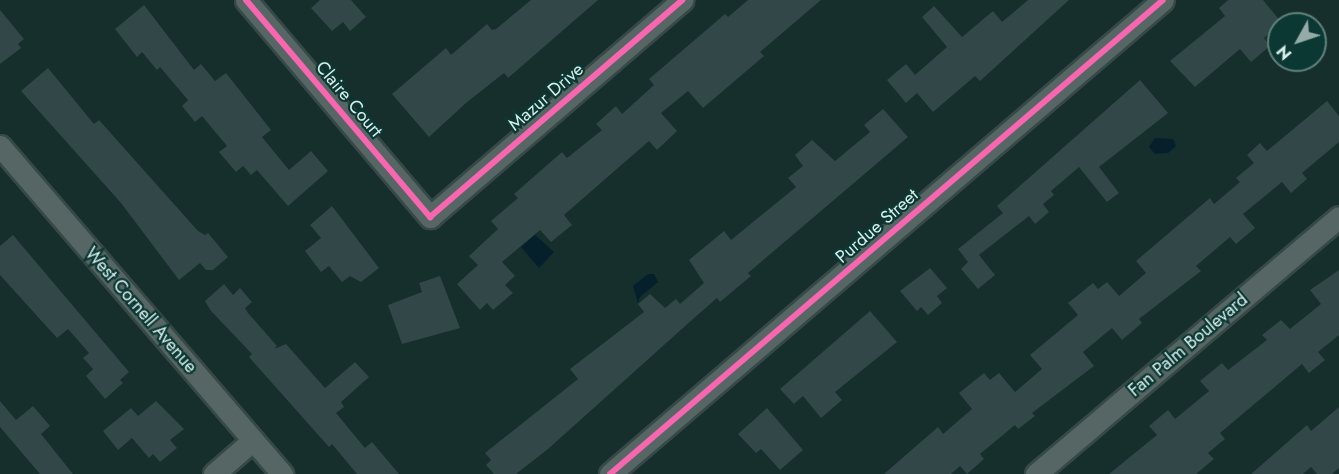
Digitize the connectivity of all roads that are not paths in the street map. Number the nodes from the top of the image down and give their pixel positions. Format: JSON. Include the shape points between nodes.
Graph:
{"nodes":[{"id":1,"x":246,"y":0,"type":"edge"},
{"id":2,"x":682,"y":0,"type":"edge"},
{"id":3,"x":1163,"y":0,"type":"edge"},
{"id":4,"x":0,"y":146,"type":"edge"},
{"id":5,"x":430,"y":217,"type":"joint"},
{"id":6,"x":1339,"y":217,"type":"edge"},
{"id":7,"x":252,"y":441,"type":"junction"},
{"id":8,"x":214,"y":474,"type":"edge"},
{"id":9,"x":282,"y":474,"type":"edge"},
{"id":10,"x":610,"y":474,"type":"edge"},
{"id":11,"x":1036,"y":474,"type":"edge"}],
"edges":[{"from":1,"to":5,"type":"street","name":"Claire Court"},
{"from":2,"to":5,"type":"street","name":"Mazur Drive"},
{"from":3,"to":10,"type":"street","name":"Purdue Street"},
{"from":4,"to":7,"type":"street","name":"West Cornell Avenue"},
{"from":6,"to":11,"type":"street","name":"Fan Palm Boulevard"},
{"from":7,"to":8,"type":"street"},
{"from":7,"to":9,"type":"street","name":"West Cornell Avenue"}]}
